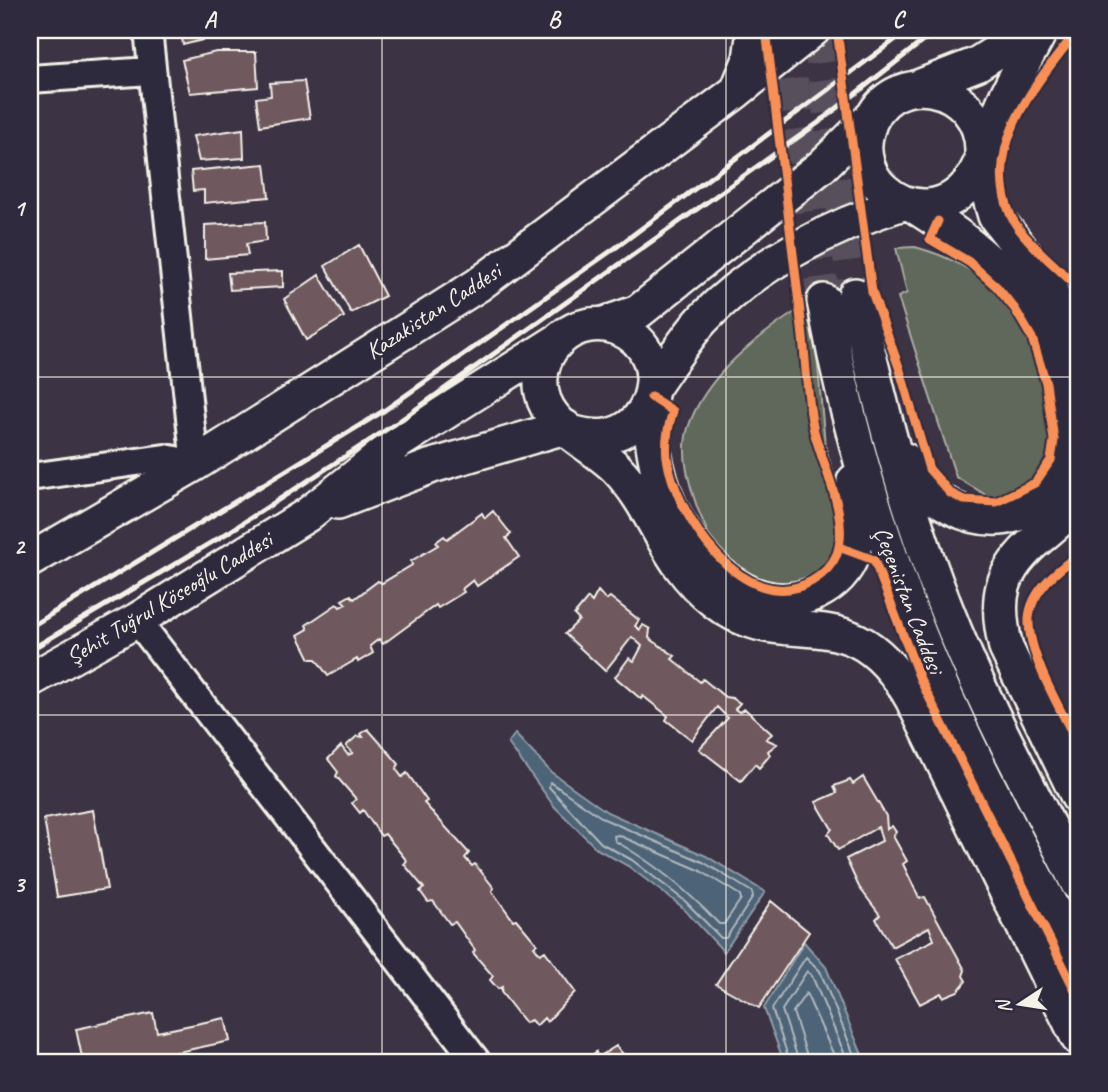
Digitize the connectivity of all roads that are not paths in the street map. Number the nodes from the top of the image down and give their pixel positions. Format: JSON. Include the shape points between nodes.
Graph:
{"nodes":[{"id":1,"x":148,"y":30,"type":"edge"},
{"id":2,"x":754,"y":30,"type":"edge"},
{"id":3,"x":1031,"y":30,"type":"edge"},
{"id":4,"x":1041,"y":30,"type":"edge"},
{"id":5,"x":800,"y":32,"type":"edge"},
{"id":6,"x":151,"y":71,"type":"junction"},
{"id":7,"x":30,"y":79,"type":"edge"},
{"id":8,"x":913,"y":89,"type":"junction"},
{"id":9,"x":737,"y":91,"type":"junction"},
{"id":10,"x":876,"y":112,"type":"junction"},
{"id":11,"x":981,"y":159,"type":"junction"},
{"id":12,"x":908,"y":204,"type":"junction"},
{"id":13,"x":604,"y":324,"type":"junction"},
{"id":14,"x":556,"y":341,"type":"junction"},
{"id":15,"x":1078,"y":348,"type":"edge"},
{"id":16,"x":650,"y":397,"type":"junction"},
{"id":17,"x":885,"y":421,"type":"junction"},
{"id":18,"x":849,"y":426,"type":"junction"},
{"id":19,"x":567,"y":429,"type":"junction"},
{"id":20,"x":195,"y":464,"type":"junction"},
{"id":21,"x":30,"y":477,"type":"edge"},
{"id":22,"x":1078,"y":499,"type":"edge"},
{"id":23,"x":307,"y":515,"type":"junction"},
{"id":24,"x":30,"y":560,"type":"edge"},
{"id":25,"x":137,"y":620,"type":"junction"},
{"id":26,"x":30,"y":680,"type":"edge"},
{"id":27,"x":1078,"y":797,"type":"edge"},
{"id":28,"x":1078,"y":884,"type":"edge"},
{"id":29,"x":1078,"y":958,"type":"edge"},
{"id":30,"x":1078,"y":1038,"type":"edge"},
{"id":31,"x":477,"y":1062,"type":"edge"}],
"edges":[{"from":1,"to":6,"type":"street"},
{"from":2,"to":9,"type":"main road","via":[[750,59]]},
{"from":3,"to":8,"type":"main road","via":[[977,64]]},
{"from":4,"to":11,"type":"main road","via":[[1006,96]]},
{"from":5,"to":9,"type":"main road","name":"Kazakistan Caddesi"},
{"from":6,"to":7,"type":"street"},
{"from":6,"to":20,"type":"street"},
{"from":8,"to":10,"type":"main road","via":[[892,97]]},
{"from":8,"to":11,"type":"main road","via":[[940,90],[964,104],[979,126]]},
{"from":9,"to":20,"type":"main road","name":"Kazakistan Caddesi","via":[[478,285]]},
{"from":10,"to":12,"type":"main road","via":[[865,139],[869,169],[886,192]]},
{"from":10,"to":13,"type":"main road","via":[[822,166],[638,312]]},
{"from":11,"to":12,"type":"main road","via":[[971,183],[955,198],[935,205]]},
{"from":11,"to":15,"type":"main road","via":[[995,216],[1045,280]]},
{"from":12,"to":16,"type":"main road","via":[[849,222],[770,266],[704,319]]},
{"from":12,"to":17,"type":"main road","via":[[954,232],[995,267],[1040,320],[1063,394],[1067,424],[1061,469],[1039,501],[988,518],[969,515],[937,500],[922,486]]},
{"from":13,"to":14,"type":"main road","via":[[571,330]]},
{"from":13,"to":16,"type":"main road","via":[[627,333],[644,350],[651,365]]},
{"from":14,"to":19,"type":"main road","via":[[542,367],[540,382],[549,410]]},
{"from":14,"to":23,"type":"main road","via":[[400,441]]},
{"from":16,"to":18,"type":"main road","via":[[655,463],[678,522],[723,578],[748,594],[778,601],[821,590],[839,576],[853,554],[856,516]]},
{"from":16,"to":19,"type":"main road","via":[[633,425],[618,433],[602,437]]},
{"from":17,"to":18,"type":"main road","name":"Çeçenistan Caddesi","via":[[840,298]]},
{"from":17,"to":28,"type":"main road","name":"Çeçenistan Caddesi","via":[[919,537],[963,651]]},
{"from":18,"to":29,"type":"main road","name":"Çeçenistan Caddesi","via":[[919,633],[984,775]]},
{"from":19,"to":23,"type":"main road","via":[[432,466]]},
{"from":19,"to":30,"type":"main road","via":[[620,472],[667,550],[715,602],[762,624],[843,634],[874,650],[889,664],[912,699]]},
{"from":20,"to":21,"type":"street","via":[[165,458]]},
{"from":20,"to":24,"type":"main road","name":"Kazakistan Caddesi"},
{"from":22,"to":27,"type":"main road","via":[[1069,513],[1019,556],[1005,575],[999,600],[1006,648]]},
{"from":23,"to":25,"type":"main road","name":"Şehit Tuğrul Köseoğlu Caddesi"},
{"from":25,"to":26,"type":"main road","name":"Şehit Tuğrul Köseoğlu Caddesi"},
{"from":25,"to":31,"type":"street"}]}
